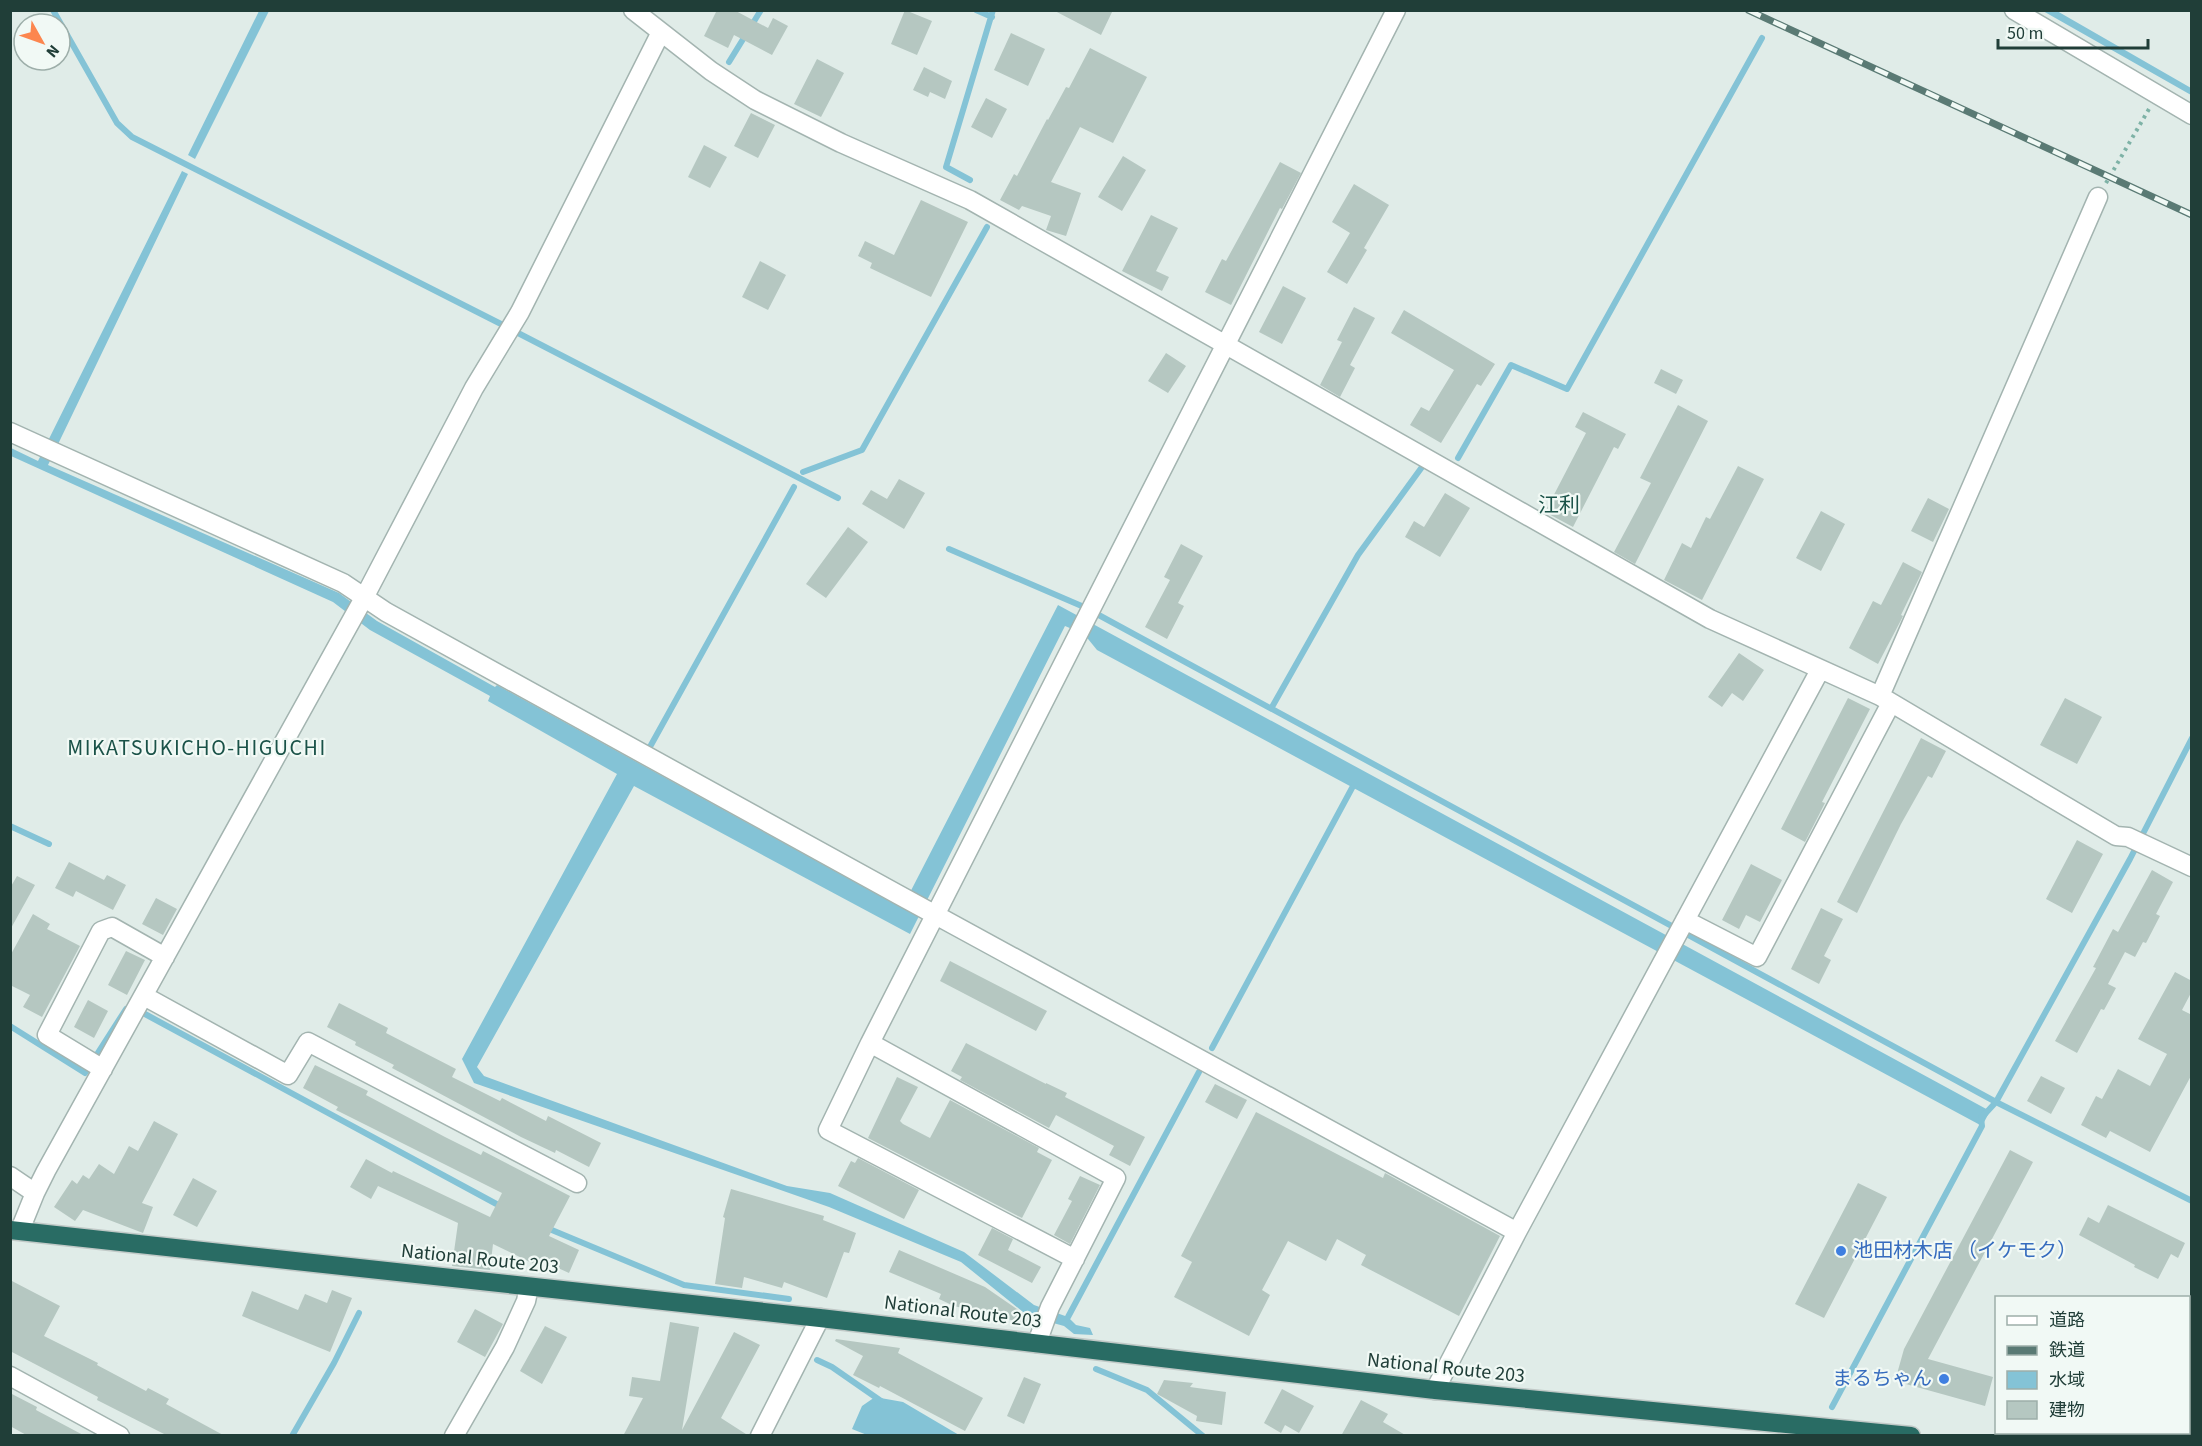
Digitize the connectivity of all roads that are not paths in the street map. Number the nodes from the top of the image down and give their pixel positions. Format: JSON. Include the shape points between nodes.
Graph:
{"nodes":[{"id":1,"x":1396,"y":10,"type":"edge"},
{"id":2,"x":2014,"y":10,"type":"edge"},
{"id":3,"x":643,"y":14,"type":"edge"},
{"id":4,"x":661,"y":32,"type":"junction"},
{"id":5,"x":2192,"y":115,"type":"edge"},
{"id":6,"x":2098,"y":198,"type":"road end"},
{"id":7,"x":1226,"y":345,"type":"junction"},
{"id":8,"x":10,"y":432,"type":"edge"},
{"id":9,"x":365,"y":596,"type":"junction"},
{"id":10,"x":1820,"y":670,"type":"junction"},
{"id":11,"x":1885,"y":700,"type":"junction"},
{"id":12,"x":2192,"y":867,"type":"edge"},
{"id":13,"x":935,"y":915,"type":"junction"},
{"id":14,"x":1685,"y":920,"type":"junction"},
{"id":15,"x":165,"y":957,"type":"junction"},
{"id":16,"x":144,"y":996,"type":"junction"},
{"id":17,"x":870,"y":1043,"type":"junction"},
{"id":18,"x":103,"y":1069,"type":"junction"},
{"id":19,"x":10,"y":1176,"type":"edge"},
{"id":20,"x":578,"y":1183,"type":"dead end"},
{"id":21,"x":35,"y":1193,"type":"junction"},
{"id":22,"x":15,"y":1230,"type":"edge"},
{"id":23,"x":1517,"y":1232,"type":"junction"},
{"id":24,"x":1075,"y":1259,"type":"junction"},
{"id":25,"x":529,"y":1287,"type":"junction"},
{"id":26,"x":820,"y":1318,"type":"junction"},
{"id":27,"x":1039,"y":1335,"type":"junction"},
{"id":28,"x":10,"y":1376,"type":"edge"},
{"id":29,"x":1435,"y":1390,"type":"junction"},
{"id":30,"x":1832,"y":1432,"type":"edge"},
{"id":31,"x":120,"y":1436,"type":"edge"},
{"id":32,"x":454,"y":1436,"type":"edge"},
{"id":33,"x":760,"y":1436,"type":"edge"},
{"id":34,"x":1911,"y":1436,"type":"edge"}],
"edges":[{"from":1,"to":7,"type":"street"},
{"from":2,"to":5,"type":"street"},
{"from":3,"to":4,"type":"street"},
{"from":4,"to":7,"type":"street","via":[[755,99],[841,143],[970,200]]},
{"from":4,"to":9,"type":"street","via":[[520,312],[474,388]]},
{"from":6,"to":11,"type":"street"},
{"from":7,"to":10,"type":"street","via":[[1710,619]]},
{"from":7,"to":13,"type":"street"},
{"from":8,"to":9,"type":"street"},
{"from":9,"to":13,"type":"street","via":[[397,618]]},
{"from":9,"to":15,"type":"street"},
{"from":10,"to":11,"type":"street"},
{"from":10,"to":14,"type":"street"},
{"from":11,"to":12,"type":"street","via":[[2116,836],[2128,837]]},
{"from":11,"to":14,"type":"street","via":[[1757,957]]},
{"from":13,"to":17,"type":"street"},
{"from":13,"to":23,"type":"street"},
{"from":14,"to":23,"type":"street"},
{"from":15,"to":16,"type":"street"},
{"from":15,"to":18,"type":"street","via":[[112,927],[100,932],[47,1035]]},
{"from":16,"to":18,"type":"street"},
{"from":16,"to":20,"type":"street","via":[[288,1075],[308,1042]]},
{"from":17,"to":24,"type":"street","via":[[1116,1178]]},
{"from":17,"to":24,"type":"street","via":[[828,1130]]},
{"from":18,"to":21,"type":"street"},
{"from":19,"to":21,"type":"street"},
{"from":21,"to":22,"type":"street"},
{"from":22,"to":25,"type":"highway","name":"National Route 203"},
{"from":23,"to":29,"type":"street"},
{"from":24,"to":27,"type":"street"},
{"from":25,"to":26,"type":"highway","name":"National Route 203"},
{"from":25,"to":32,"type":"street","via":[[505,1347]]},
{"from":26,"to":27,"type":"highway","name":"National Route 203"},
{"from":26,"to":33,"type":"street"},
{"from":27,"to":29,"type":"highway","name":"National Route 203"},
{"from":28,"to":31,"type":"street"},
{"from":29,"to":30,"type":"highway","name":"National Route 203"},
{"from":30,"to":34,"type":"highway","name":"National Route 203"}]}
